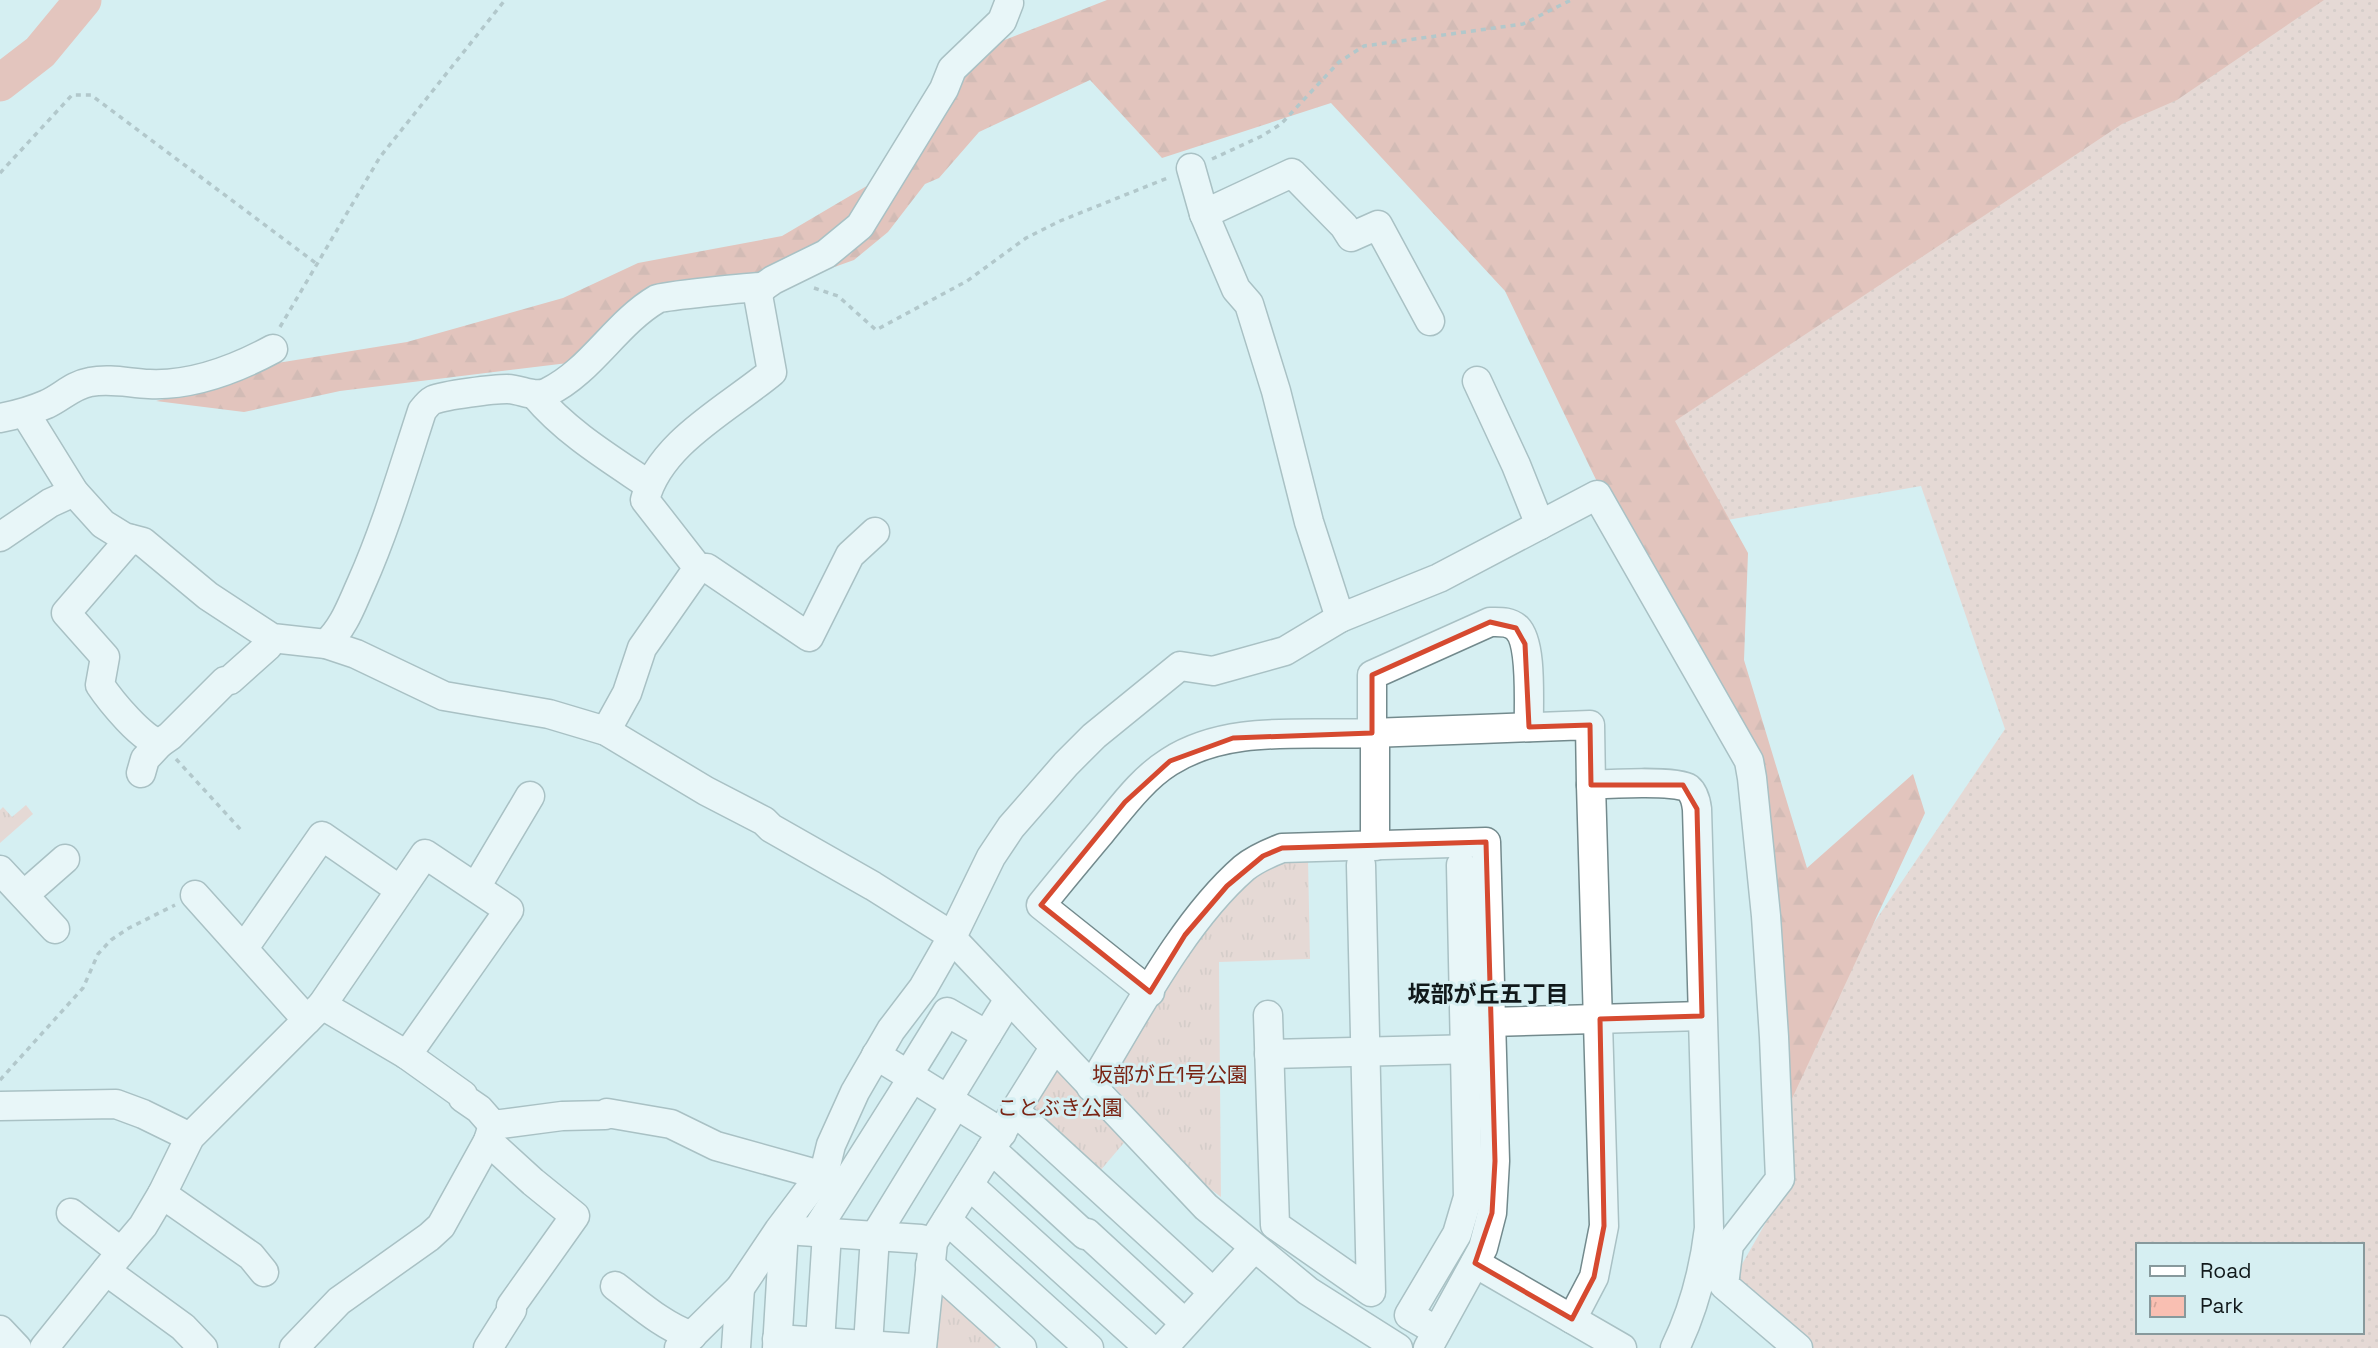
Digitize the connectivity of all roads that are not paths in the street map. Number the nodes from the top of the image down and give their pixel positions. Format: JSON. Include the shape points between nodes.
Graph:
{"nodes":[{"id":1,"x":1009,"y":3,"type":"dead end"},
{"id":2,"x":1191,"y":168,"type":"road end"},
{"id":3,"x":1205,"y":214,"type":"junction"},
{"id":4,"x":763,"y":287,"type":"junction"},
{"id":5,"x":1430,"y":321,"type":"dead end"},
{"id":6,"x":273,"y":349,"type":"road end"},
{"id":7,"x":1477,"y":381,"type":"dead end"},
{"id":8,"x":535,"y":395,"type":"junction"},
{"id":9,"x":12,"y":416,"type":"edge"},
{"id":10,"x":649,"y":485,"type":"junction"},
{"id":11,"x":74,"y":492,"type":"junction"},
{"id":12,"x":1540,"y":525,"type":"junction"},
{"id":13,"x":875,"y":532,"type":"dead end"},
{"id":14,"x":0,"y":537,"type":"edge"},
{"id":15,"x":130,"y":538,"type":"junction"},
{"id":16,"x":698,"y":568,"type":"junction"},
{"id":17,"x":1340,"y":618,"type":"junction"},
{"id":18,"x":272,"y":638,"type":"junction"},
{"id":19,"x":326,"y":644,"type":"junction"},
{"id":20,"x":1529,"y":727,"type":"junction"},
{"id":21,"x":606,"y":731,"type":"junction"},
{"id":22,"x":1373,"y":733,"type":"junction"},
{"id":23,"x":160,"y":743,"type":"junction"},
{"id":24,"x":141,"y":773,"type":"dead end"},
{"id":25,"x":1591,"y":785,"type":"junction"},
{"id":26,"x":530,"y":796,"type":"dead end"},
{"id":27,"x":1368,"y":855,"type":"junction"},
{"id":28,"x":65,"y":859,"type":"dead end"},
{"id":29,"x":1461,"y":865,"type":"dead end"},
{"id":30,"x":0,"y":870,"type":"edge"},
{"id":31,"x":476,"y":887,"type":"junction"},
{"id":32,"x":400,"y":891,"type":"junction"},
{"id":33,"x":24,"y":895,"type":"junction"},
{"id":34,"x":195,"y":895,"type":"road end"},
{"id":35,"x":55,"y":929,"type":"dead end"},
{"id":36,"x":951,"y":939,"type":"junction"},
{"id":37,"x":244,"y":948,"type":"junction"},
{"id":38,"x":1150,"y":992,"type":"junction"},
{"id":39,"x":1009,"y":999,"type":"junction"},
{"id":40,"x":315,"y":1013,"type":"junction"},
{"id":41,"x":1268,"y":1015,"type":"dead end"},
{"id":42,"x":1702,"y":1016,"type":"junction"},
{"id":43,"x":1600,"y":1019,"type":"junction"},
{"id":44,"x":1491,"y":1021,"type":"junction"},
{"id":45,"x":987,"y":1035,"type":"junction"},
{"id":46,"x":1054,"y":1048,"type":"junction"},
{"id":47,"x":1471,"y":1049,"type":"junction"},
{"id":48,"x":1365,"y":1052,"type":"junction"},
{"id":49,"x":1269,"y":1054,"type":"junction"},
{"id":50,"x":407,"y":1055,"type":"junction"},
{"id":51,"x":876,"y":1055,"type":"junction"},
{"id":52,"x":910,"y":1076,"type":"junction"},
{"id":53,"x":1091,"y":1087,"type":"junction"},
{"id":54,"x":952,"y":1102,"type":"junction"},
{"id":55,"x":0,"y":1106,"type":"edge"},
{"id":56,"x":1003,"y":1131,"type":"junction"},
{"id":57,"x":490,"y":1133,"type":"junction"},
{"id":58,"x":190,"y":1137,"type":"junction"},
{"id":59,"x":820,"y":1175,"type":"junction"},
{"id":60,"x":969,"y":1185,"type":"junction"},
{"id":61,"x":162,"y":1194,"type":"junction"},
{"id":62,"x":1115,"y":1203,"type":"junction"},
{"id":63,"x":71,"y":1213,"type":"dead end"},
{"id":64,"x":781,"y":1230,"type":"junction"},
{"id":65,"x":821,"y":1232,"type":"junction"},
{"id":66,"x":1086,"y":1234,"type":"junction"},
{"id":67,"x":875,"y":1236,"type":"junction"},
{"id":68,"x":937,"y":1242,"type":"junction"},
{"id":69,"x":1254,"y":1248,"type":"junction"},
{"id":70,"x":113,"y":1262,"type":"junction"},
{"id":71,"x":1475,"y":1263,"type":"junction"},
{"id":72,"x":1064,"y":1270,"type":"junction"},
{"id":73,"x":264,"y":1272,"type":"dead end"},
{"id":74,"x":1204,"y":1284,"type":"dead end"},
{"id":75,"x":615,"y":1286,"type":"dead end"},
{"id":76,"x":740,"y":1288,"type":"junction"},
{"id":77,"x":1371,"y":1292,"type":"junction"},
{"id":78,"x":1043,"y":1306,"type":"junction"},
{"id":79,"x":1176,"y":1315,"type":"dead end"},
{"id":80,"x":1409,"y":1315,"type":"junction"},
{"id":81,"x":1572,"y":1319,"type":"junction"},
{"id":82,"x":0,"y":1330,"type":"edge"},
{"id":83,"x":1432,"y":1340,"type":"edge"},
{"id":84,"x":690,"y":1341,"type":"edge"},
{"id":85,"x":820,"y":1342,"type":"junction"},
{"id":86,"x":777,"y":1343,"type":"edge"},
{"id":87,"x":1012,"y":1343,"type":"edge"},
{"id":88,"x":868,"y":1345,"type":"junction"},
{"id":89,"x":1156,"y":1347,"type":"edge"},
{"id":90,"x":17,"y":1348,"type":"edge"},
{"id":91,"x":44,"y":1348,"type":"edge"},
{"id":92,"x":203,"y":1348,"type":"edge"},
{"id":93,"x":294,"y":1348,"type":"edge"},
{"id":94,"x":488,"y":1348,"type":"edge"},
{"id":95,"x":736,"y":1348,"type":"edge"},
{"id":96,"x":911,"y":1348,"type":"edge"},
{"id":97,"x":922,"y":1348,"type":"edge"},
{"id":98,"x":1090,"y":1348,"type":"edge"},
{"id":99,"x":1398,"y":1348,"type":"edge"},
{"id":100,"x":1622,"y":1348,"type":"edge"},
{"id":101,"x":1675,"y":1348,"type":"edge"},
{"id":102,"x":1798,"y":1348,"type":"edge"}],
"edges":[{"from":1,"to":4,"type":"street","via":[[1002,21],[952,69],[860,226],[826,254]]},
{"from":2,"to":3,"type":"street"},
{"from":3,"to":5,"type":"street","via":[[1292,173],[1351,237],[1378,225]]},
{"from":3,"to":17,"type":"street","via":[[1236,289],[1249,304]]},
{"from":4,"to":8,"type":"street","via":[[659,298],[561,384]]},
{"from":4,"to":10,"type":"street","via":[[758,295],[772,372],[700,426],[674,450]]},
{"from":6,"to":9,"type":"street","via":[[222,372],[189,380],[82,383],[49,403]]},
{"from":7,"to":12,"type":"street"},
{"from":8,"to":10,"type":"street","via":[[591,446]]},
{"from":8,"to":19,"type":"street","via":[[506,389],[433,400],[427,405],[372,558],[344,622]]},
{"from":9,"to":11,"type":"street"},
{"from":10,"to":16,"type":"street","via":[[645,500]]},
{"from":11,"to":14,"type":"street"},
{"from":11,"to":15,"type":"street","via":[[103,524]]},
{"from":12,"to":17,"type":"street","via":[[1439,578]]},
{"from":12,"to":102,"type":"street","via":[[1597,495],[1749,761],[1767,929],[1780,1179],[1729,1245],[1724,1285]]},
{"from":13,"to":16,"type":"street","via":[[850,555],[809,637],[707,568]]},
{"from":15,"to":18,"type":"street","via":[[143,542],[208,596]]},
{"from":15,"to":23,"type":"street","via":[[66,613],[105,657],[100,685],[106,695],[149,740]]},
{"from":16,"to":21,"type":"street","via":[[642,649],[627,693]]},
{"from":17,"to":36,"type":"street","via":[[1285,651],[1213,671],[1180,666],[1094,736],[1011,827]]},
{"from":18,"to":19,"type":"street"},
{"from":18,"to":23,"type":"street"},
{"from":19,"to":21,"type":"street","via":[[444,696],[549,714]]},
{"from":20,"to":22,"type":"street"},
{"from":20,"to":22,"type":"street","via":[[1525,644],[1516,628],[1490,622],[1372,675]]},
{"from":20,"to":25,"type":"street","via":[[1590,725]]},
{"from":21,"to":36,"type":"street","via":[[873,886]]},
{"from":22,"to":27,"type":"street"},
{"from":22,"to":38,"type":"street","via":[[1233,737],[1209,743],[1161,767],[1125,802],[1041,905]]},
{"from":23,"to":24,"type":"street","via":[[145,759]]},
{"from":25,"to":42,"type":"street","via":[[1673,784],[1693,795]]},
{"from":25,"to":43,"type":"street"},
{"from":26,"to":31,"type":"street"},
{"from":27,"to":38,"type":"street","via":[[1282,848],[1245,867],[1185,935]]},
{"from":27,"to":44,"type":"street","via":[[1486,842]]},
{"from":27,"to":48,"type":"street"},
{"from":28,"to":33,"type":"street"},
{"from":29,"to":47,"type":"street"},
{"from":30,"to":33,"type":"street"},
{"from":31,"to":32,"type":"street","via":[[425,854]]},
{"from":31,"to":50,"type":"street","via":[[509,910]]},
{"from":32,"to":37,"type":"street","via":[[322,836]]},
{"from":32,"to":40,"type":"street"},
{"from":33,"to":35,"type":"street"},
{"from":34,"to":37,"type":"street"},
{"from":36,"to":39,"type":"street"},
{"from":36,"to":51,"type":"street"},
{"from":37,"to":40,"type":"street"},
{"from":38,"to":53,"type":"street"},
{"from":39,"to":45,"type":"street"},
{"from":39,"to":46,"type":"street"},
{"from":40,"to":50,"type":"street"},
{"from":40,"to":58,"type":"street"},
{"from":41,"to":49,"type":"street"},
{"from":42,"to":43,"type":"street"},
{"from":42,"to":101,"type":"street","via":[[1709,1228],[1695,1301]]},
{"from":43,"to":44,"type":"street"},
{"from":43,"to":81,"type":"street","via":[[1604,1226],[1594,1277]]},
{"from":44,"to":71,"type":"street","via":[[1494,1188],[1488,1231]]},
{"from":45,"to":52,"type":"street","via":[[947,1012]]},
{"from":45,"to":54,"type":"street"},
{"from":46,"to":53,"type":"street"},
{"from":46,"to":56,"type":"street"},
{"from":47,"to":48,"type":"street"},
{"from":47,"to":80,"type":"street","via":[[1468,1196],[1457,1234]]},
{"from":48,"to":49,"type":"street"},
{"from":48,"to":77,"type":"street"},
{"from":49,"to":77,"type":"street","via":[[1275,1225]]},
{"from":50,"to":57,"type":"street","via":[[479,1109]]},
{"from":51,"to":52,"type":"street"},
{"from":51,"to":59,"type":"street"},
{"from":52,"to":54,"type":"street"},
{"from":52,"to":65,"type":"street"},
{"from":53,"to":69,"type":"street","via":[[1206,1207]]},
{"from":54,"to":56,"type":"street"},
{"from":54,"to":67,"type":"street"},
{"from":55,"to":58,"type":"street","via":[[116,1104]]},
{"from":56,"to":60,"type":"street"},
{"from":56,"to":62,"type":"street"},
{"from":56,"to":66,"type":"street"},
{"from":57,"to":59,"type":"street","via":[[562,1116],[617,1114],[671,1124],[716,1146]]},
{"from":57,"to":93,"type":"street","via":[[441,1226],[339,1301]]},
{"from":57,"to":94,"type":"street","via":[[533,1182],[575,1216],[511,1306]]},
{"from":58,"to":61,"type":"street"},
{"from":59,"to":64,"type":"street"},
{"from":60,"to":68,"type":"street"},
{"from":60,"to":72,"type":"street"},
{"from":61,"to":70,"type":"street","via":[[144,1226]]},
{"from":61,"to":73,"type":"street","via":[[251,1256]]},
{"from":62,"to":66,"type":"street"},
{"from":62,"to":74,"type":"street"},
{"from":63,"to":70,"type":"street"},
{"from":64,"to":65,"type":"street"},
{"from":64,"to":76,"type":"street"},
{"from":64,"to":86,"type":"street"},
{"from":65,"to":67,"type":"street"},
{"from":65,"to":85,"type":"street"},
{"from":66,"to":72,"type":"street"},
{"from":66,"to":79,"type":"street"},
{"from":67,"to":68,"type":"street"},
{"from":67,"to":88,"type":"street"},
{"from":68,"to":78,"type":"street"},
{"from":68,"to":87,"type":"street"},
{"from":68,"to":97,"type":"street"},
{"from":69,"to":89,"type":"street"},
{"from":69,"to":99,"type":"street","via":[[1308,1291]]},
{"from":70,"to":91,"type":"street"},
{"from":70,"to":92,"type":"street"},
{"from":71,"to":81,"type":"street"},
{"from":71,"to":83,"type":"street"},
{"from":72,"to":78,"type":"street"},
{"from":72,"to":89,"type":"street"},
{"from":75,"to":84,"type":"street"},
{"from":76,"to":84,"type":"street"},
{"from":76,"to":95,"type":"street"},
{"from":77,"to":80,"type":"street"},
{"from":78,"to":87,"type":"street"},
{"from":78,"to":98,"type":"street"},
{"from":80,"to":83,"type":"street"},
{"from":81,"to":100,"type":"street"},
{"from":82,"to":90,"type":"street"},
{"from":85,"to":86,"type":"street"},
{"from":85,"to":88,"type":"street"},
{"from":88,"to":96,"type":"street"}]}
